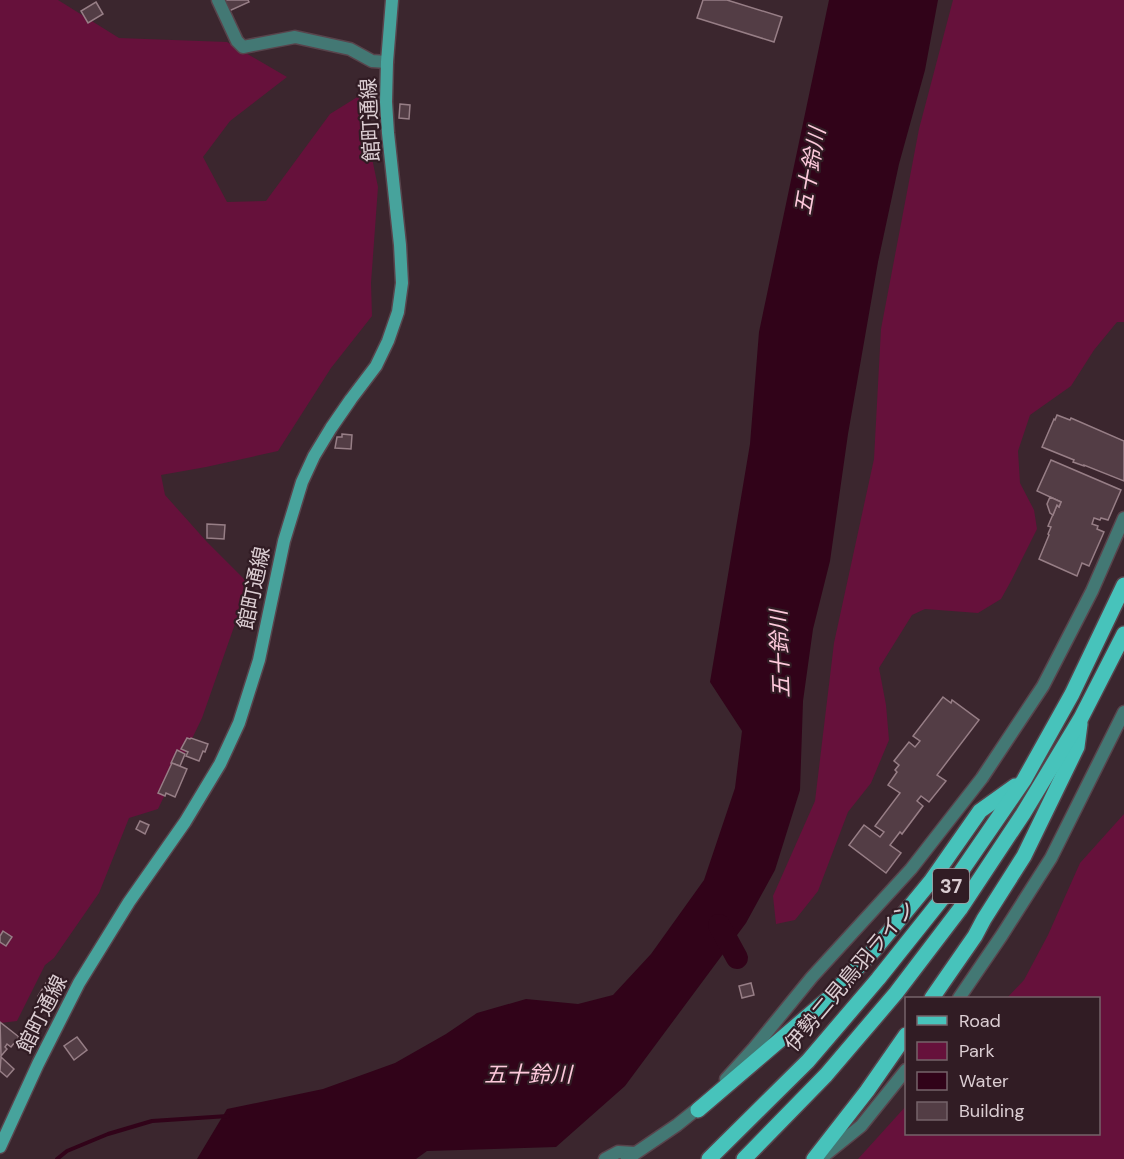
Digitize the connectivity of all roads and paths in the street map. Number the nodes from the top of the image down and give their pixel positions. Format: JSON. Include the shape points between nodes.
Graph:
{"nodes":[{"id":1,"x":218,"y":0,"type":"edge"},
{"id":2,"x":392,"y":0,"type":"edge"},
{"id":3,"x":387,"y":62,"type":"junction"},
{"id":4,"x":1124,"y":518,"type":"edge"},
{"id":5,"x":1124,"y":585,"type":"edge"},
{"id":6,"x":1124,"y":634,"type":"edge"},
{"id":7,"x":1124,"y":712,"type":"edge"},
{"id":8,"x":1081,"y":718,"type":"junction"},
{"id":9,"x":1024,"y":780,"type":"junction"},
{"id":10,"x":933,"y":997,"type":"edge"},
{"id":11,"x":960,"y":997,"type":"edge"},
{"id":12,"x":905,"y":1036,"type":"edge"},
{"id":13,"x":905,"y":1071,"type":"edge"},
{"id":14,"x":698,"y":1110,"type":"junction"},
{"id":15,"x":0,"y":1147,"type":"edge"},
{"id":16,"x":631,"y":1156,"type":"edge"},
{"id":17,"x":605,"y":1159,"type":"edge"},
{"id":18,"x":709,"y":1159,"type":"edge"},
{"id":19,"x":744,"y":1159,"type":"edge"},
{"id":20,"x":814,"y":1159,"type":"edge"},
{"id":21,"x":820,"y":1159,"type":"edge"}],
"edges":[{"from":1,"to":3,"type":"street","via":[[243,47],[295,38],[350,49],[372,61]]},
{"from":2,"to":3,"type":"main road","name":"館町通線"},
{"from":3,"to":15,"type":"main road","name":"館町通線","via":[[388,133],[402,283],[388,341],[376,366],[314,456],[302,482],[284,541],[260,660],[239,723],[220,764],[80,983]]},
{"from":4,"to":14,"type":"street","via":[[1043,686],[982,778],[911,869]]},
{"from":5,"to":9,"type":"main road","name":"伊勢二見鳥羽ライン","number":"37","via":[[1072,694]]},
{"from":6,"to":8,"type":"main road","name":"伊勢二見鳥羽ライン","number":"37"},
{"from":7,"to":11,"type":"street","via":[[1051,858]]},
{"from":8,"to":10,"type":"main road","via":[[1077,747],[1024,856]]},
{"from":8,"to":19,"type":"main road","name":"伊勢二見鳥羽ライン","number":"37","via":[[960,909],[896,993],[826,1074]]},
{"from":9,"to":14,"type":"main road","via":[[980,812],[931,881],[829,998]]},
{"from":9,"to":18,"type":"main road","name":"伊勢二見鳥羽ライン","number":"37","via":[[945,895],[878,979],[808,1060]]},
{"from":12,"to":20,"type":"main road"},
{"from":13,"to":21,"type":"street","via":[[861,1126]]},
{"from":14,"to":16,"type":"street"},
{"from":16,"to":17,"type":"street","via":[[618,1152]]}]}
